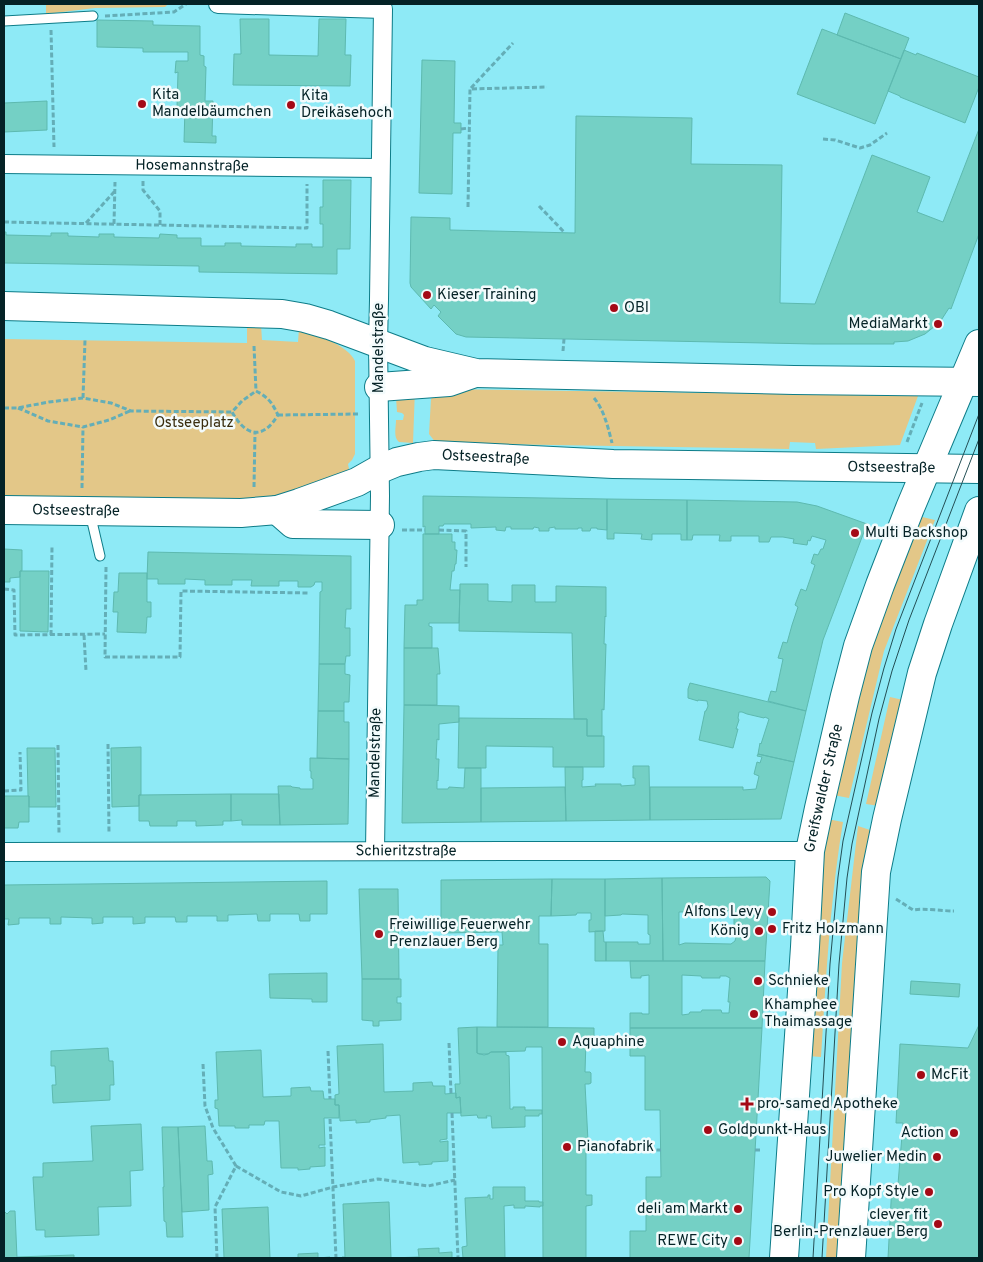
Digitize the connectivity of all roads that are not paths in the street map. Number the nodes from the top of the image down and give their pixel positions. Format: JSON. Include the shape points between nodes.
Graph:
{"nodes":[{"id":1,"x":218,"y":4,"type":"edge"},
{"id":2,"x":93,"y":16,"type":"road end"},
{"id":3,"x":4,"y":21,"type":"edge"},
{"id":4,"x":4,"y":164,"type":"edge"},
{"id":5,"x":380,"y":168,"type":"junction"},
{"id":6,"x":4,"y":306,"type":"edge"},
{"id":7,"x":378,"y":343,"type":"junction"},
{"id":8,"x":979,"y":344,"type":"edge"},
{"id":9,"x":476,"y":373,"type":"junction"},
{"id":10,"x":972,"y":382,"type":"edge"},
{"id":11,"x":379,"y":387,"type":"junction"},
{"id":12,"x":928,"y":467,"type":"junction"},
{"id":13,"x":380,"y":469,"type":"junction"},
{"id":14,"x":979,"y":469,"type":"edge"},
{"id":15,"x":86,"y":500,"type":"junction"},
{"id":16,"x":4,"y":510,"type":"edge"},
{"id":17,"x":277,"y":510,"type":"junction"},
{"id":18,"x":979,"y":511,"type":"edge"},
{"id":19,"x":391,"y":528,"type":"junction"},
{"id":20,"x":100,"y":556,"type":"dead end"},
{"id":21,"x":810,"y":851,"type":"junction"},
{"id":22,"x":4,"y":852,"type":"edge"},
{"id":23,"x":375,"y":852,"type":"junction"},
{"id":24,"x":784,"y":1258,"type":"edge"},
{"id":25,"x":851,"y":1258,"type":"edge"}],
"edges":[{"from":1,"to":5,"type":"street","name":"Mandelstraße","via":[[383,9]]},
{"from":2,"to":3,"type":"lane"},
{"from":4,"to":5,"type":"street","name":"Hosemannstraße"},
{"from":5,"to":7,"type":"street","name":"Mandelstraße"},
{"from":6,"to":7,"type":"main road","via":[[282,314],[330,325]]},
{"from":7,"to":9,"type":"main road","via":[[425,361]]},
{"from":7,"to":11,"type":"street","name":"Mandelstraße"},
{"from":8,"to":10,"type":"main road","name":"Greifswalder Straße"},
{"from":9,"to":10,"type":"main road"},
{"from":9,"to":11,"type":"main road","via":[[449,382]]},
{"from":10,"to":12,"type":"main road","name":"Greifswalder Straße"},
{"from":11,"to":13,"type":"street","name":"Mandelstraße"},
{"from":12,"to":13,"type":"main road","name":"Ostseestraße","via":[[613,464],[434,455],[397,462]]},
{"from":12,"to":14,"type":"main road","name":"Ostseestraße"},
{"from":12,"to":21,"type":"main road","name":"Greifswalder Straße","via":[[858,646]]},
{"from":13,"to":17,"type":"main road","name":"Ostseestraße","via":[[357,482]]},
{"from":13,"to":19,"type":"street","name":"Mandelstraße"},
{"from":15,"to":16,"type":"main road","name":"Ostseestraße"},
{"from":15,"to":17,"type":"main road","name":"Ostseestraße","via":[[241,512]]},
{"from":15,"to":20,"type":"lane"},
{"from":17,"to":19,"type":"main road","via":[[293,524]]},
{"from":18,"to":25,"type":"main road","via":[[922,673],[876,872]]},
{"from":19,"to":23,"type":"street","name":"Mandelstraße"},
{"from":21,"to":23,"type":"street","name":"Schieritzstraße"},
{"from":21,"to":24,"type":"main road","name":"Greifswalder Straße"},
{"from":22,"to":23,"type":"street","name":"Schieritzstraße"}]}
